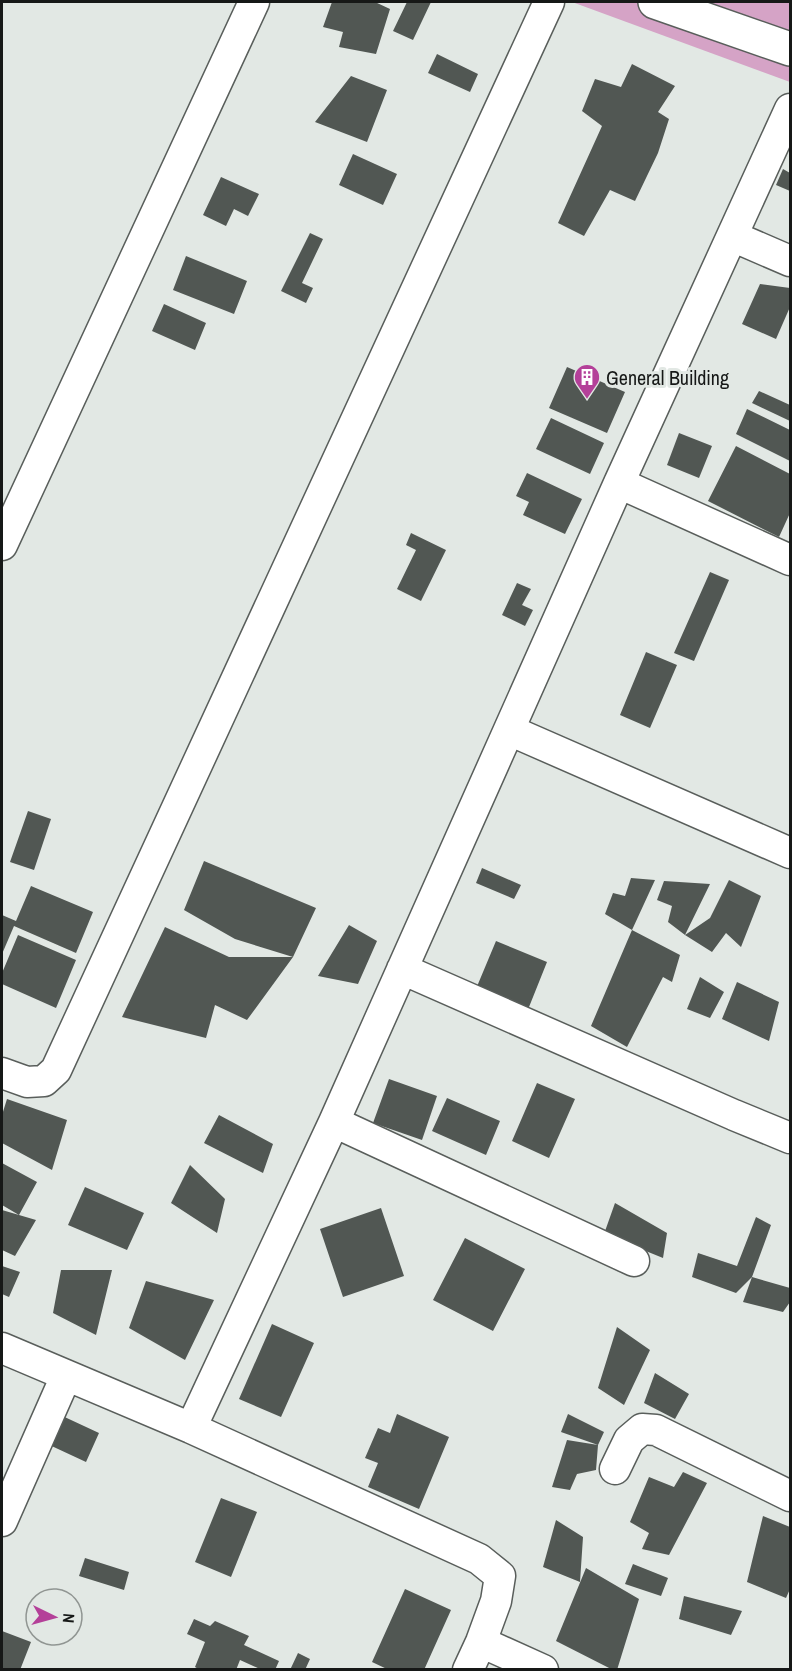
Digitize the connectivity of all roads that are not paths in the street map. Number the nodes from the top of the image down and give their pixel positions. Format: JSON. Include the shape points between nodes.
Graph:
{"nodes":[{"id":1,"x":254,"y":2,"type":"edge"},
{"id":2,"x":549,"y":2,"type":"edge"},
{"id":3,"x":655,"y":2,"type":"edge"},
{"id":4,"x":790,"y":50,"type":"edge"},
{"id":5,"x":790,"y":109,"type":"edge"},
{"id":6,"x":732,"y":236,"type":"junction"},
{"id":7,"x":790,"y":261,"type":"edge"},
{"id":8,"x":619,"y":483,"type":"junction"},
{"id":9,"x":2,"y":545,"type":"edge"},
{"id":10,"x":790,"y":560,"type":"edge"},
{"id":11,"x":509,"y":730,"type":"junction"},
{"id":12,"x":790,"y":853,"type":"edge"},
{"id":13,"x":402,"y":969,"type":"junction"},
{"id":14,"x":2,"y":1073,"type":"edge"},
{"id":15,"x":334,"y":1122,"type":"junction"},
{"id":16,"x":790,"y":1138,"type":"edge"},
{"id":17,"x":634,"y":1261,"type":"dead end"},
{"id":18,"x":2,"y":1348,"type":"edge"},
{"id":19,"x":66,"y":1376,"type":"junction"},
{"id":20,"x":191,"y":1428,"type":"junction"},
{"id":21,"x":615,"y":1469,"type":"dead end"},
{"id":22,"x":790,"y":1496,"type":"edge"},
{"id":23,"x":2,"y":1521,"type":"edge"},
{"id":24,"x":481,"y":1642,"type":"junction"},
{"id":25,"x":468,"y":1670,"type":"edge"},
{"id":26,"x":543,"y":1670,"type":"edge"}],
"edges":[{"from":1,"to":9,"type":"street"},
{"from":2,"to":14,"type":"street","via":[[56,1070],[44,1081],[27,1082]]},
{"from":3,"to":4,"type":"street"},
{"from":5,"to":6,"type":"street"},
{"from":6,"to":7,"type":"street"},
{"from":6,"to":8,"type":"street"},
{"from":8,"to":10,"type":"street"},
{"from":8,"to":11,"type":"street"},
{"from":11,"to":12,"type":"street"},
{"from":11,"to":13,"type":"street"},
{"from":13,"to":15,"type":"street"},
{"from":13,"to":16,"type":"street"},
{"from":15,"to":17,"type":"street"},
{"from":15,"to":20,"type":"street"},
{"from":18,"to":19,"type":"street"},
{"from":19,"to":20,"type":"street"},
{"from":19,"to":23,"type":"street"},
{"from":20,"to":24,"type":"street","via":[[479,1559],[500,1576],[496,1601]]},
{"from":21,"to":22,"type":"street","via":[[630,1440],[642,1430],[656,1430]]},
{"from":24,"to":25,"type":"street"},
{"from":24,"to":26,"type":"street"}]}
